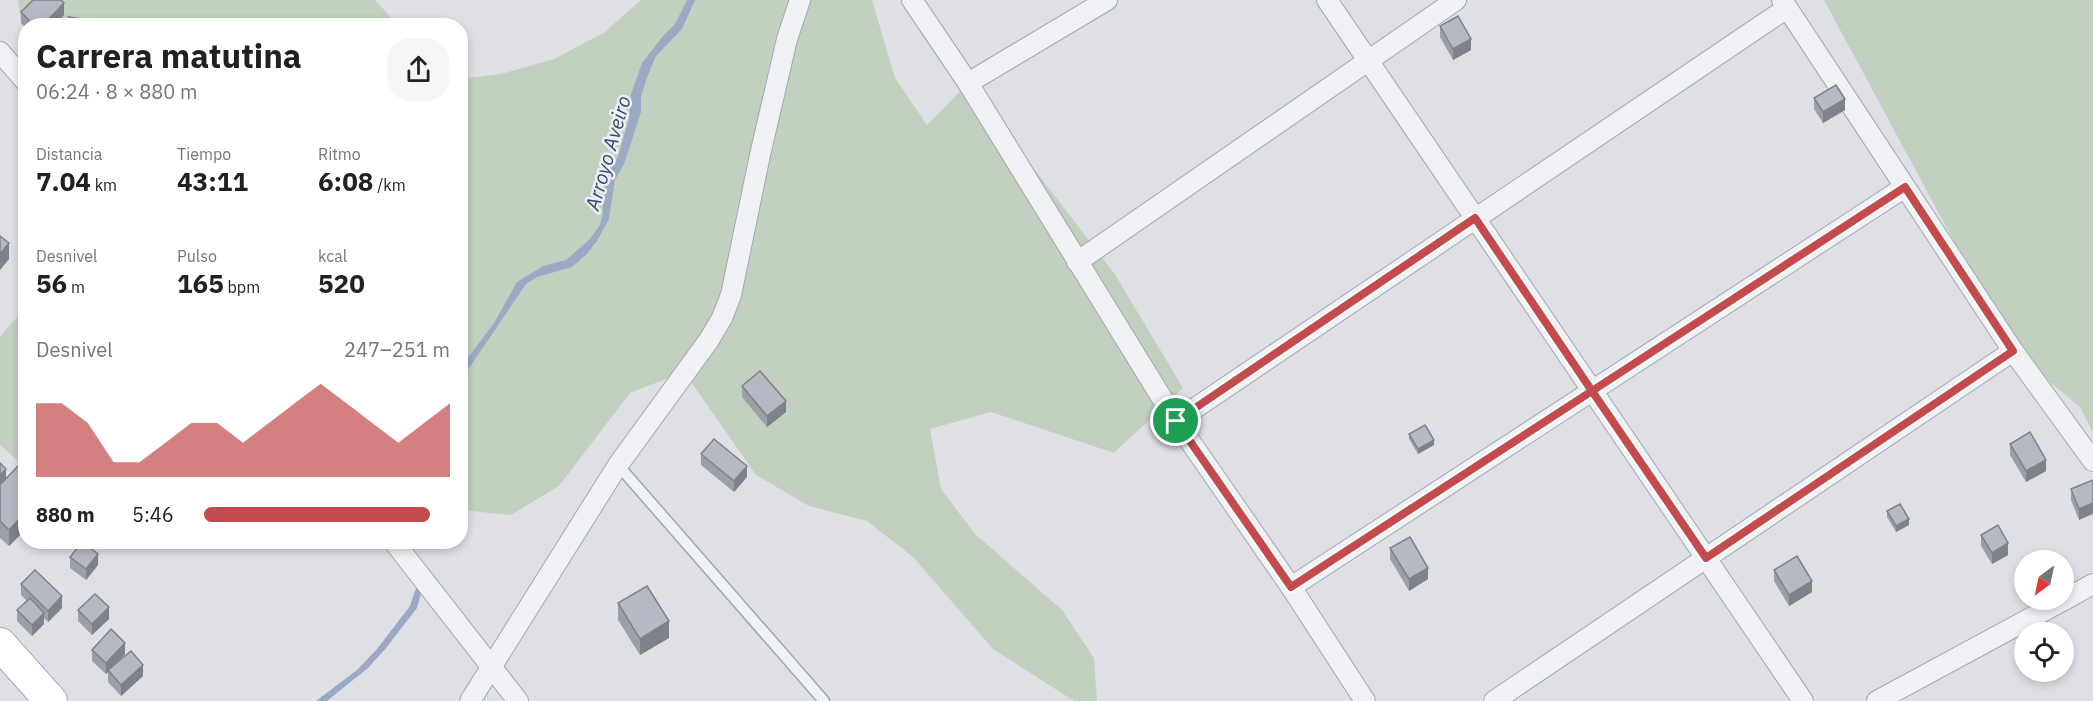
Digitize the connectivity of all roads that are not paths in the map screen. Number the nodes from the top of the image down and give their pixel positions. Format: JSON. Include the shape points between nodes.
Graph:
{"nodes":[{"id":1,"x":800,"y":0,"type":"edge"},
{"id":2,"x":912,"y":0,"type":"edge"},
{"id":3,"x":1107,"y":0,"type":"edge"},
{"id":4,"x":1327,"y":0,"type":"edge"},
{"id":5,"x":1456,"y":0,"type":"edge"},
{"id":6,"x":1785,"y":4,"type":"edge"},
{"id":7,"x":1085,"y":6,"type":"edge"},
{"id":8,"x":0,"y":52,"type":"edge"},
{"id":9,"x":1368,"y":61,"type":"junction"},
{"id":10,"x":18,"y":73,"type":"edge"},
{"id":11,"x":968,"y":83,"type":"junction"},
{"id":12,"x":1905,"y":187,"type":"junction"},
{"id":13,"x":1475,"y":218,"type":"junction"},
{"id":14,"x":1077,"y":262,"type":"junction"},
{"id":15,"x":2013,"y":351,"type":"junction"},
{"id":16,"x":1592,"y":391,"type":"junction"},
{"id":17,"x":1176,"y":421,"type":"junction"},
{"id":18,"x":2093,"y":461,"type":"edge"},
{"id":19,"x":618,"y":465,"type":"junction"},
{"id":20,"x":399,"y":549,"type":"edge"},
{"id":21,"x":1706,"y":558,"type":"junction"},
{"id":22,"x":2093,"y":584,"type":"edge"},
{"id":23,"x":1291,"y":587,"type":"junction"},
{"id":24,"x":2074,"y":594,"type":"edge"},
{"id":25,"x":2045,"y":610,"type":"edge"},
{"id":26,"x":0,"y":644,"type":"edge"},
{"id":27,"x":491,"y":666,"type":"junction"},
{"id":28,"x":51,"y":701,"type":"edge"},
{"id":29,"x":470,"y":701,"type":"edge"},
{"id":30,"x":518,"y":701,"type":"edge"},
{"id":31,"x":824,"y":701,"type":"edge"},
{"id":32,"x":1365,"y":701,"type":"edge"},
{"id":33,"x":1494,"y":701,"type":"edge"},
{"id":34,"x":1803,"y":701,"type":"edge"},
{"id":35,"x":1877,"y":701,"type":"edge"}],
"edges":[{"from":1,"to":19,"type":"street","via":[[762,144],[731,295],[722,318]]},
{"from":2,"to":11,"type":"street"},
{"from":3,"to":7,"type":"street"},
{"from":4,"to":9,"type":"street"},
{"from":5,"to":9,"type":"street"},
{"from":6,"to":12,"type":"street"},
{"from":6,"to":13,"type":"street"},
{"from":7,"to":11,"type":"street"},
{"from":8,"to":10,"type":"street"},
{"from":9,"to":13,"type":"street"},
{"from":9,"to":14,"type":"street"},
{"from":11,"to":14,"type":"street"},
{"from":12,"to":15,"type":"street"},
{"from":12,"to":16,"type":"street"},
{"from":13,"to":16,"type":"street"},
{"from":13,"to":17,"type":"street"},
{"from":14,"to":17,"type":"street"},
{"from":15,"to":18,"type":"street"},
{"from":15,"to":21,"type":"street"},
{"from":16,"to":21,"type":"street"},
{"from":16,"to":23,"type":"street"},
{"from":17,"to":23,"type":"street"},
{"from":19,"to":27,"type":"street"},
{"from":19,"to":31,"type":"lane"},
{"from":20,"to":27,"type":"street"},
{"from":21,"to":33,"type":"street"},
{"from":21,"to":34,"type":"street"},
{"from":22,"to":24,"type":"street"},
{"from":23,"to":32,"type":"street"},
{"from":25,"to":35,"type":"street"},
{"from":26,"to":28,"type":"main road"},
{"from":27,"to":29,"type":"street"},
{"from":27,"to":30,"type":"street"}]}
